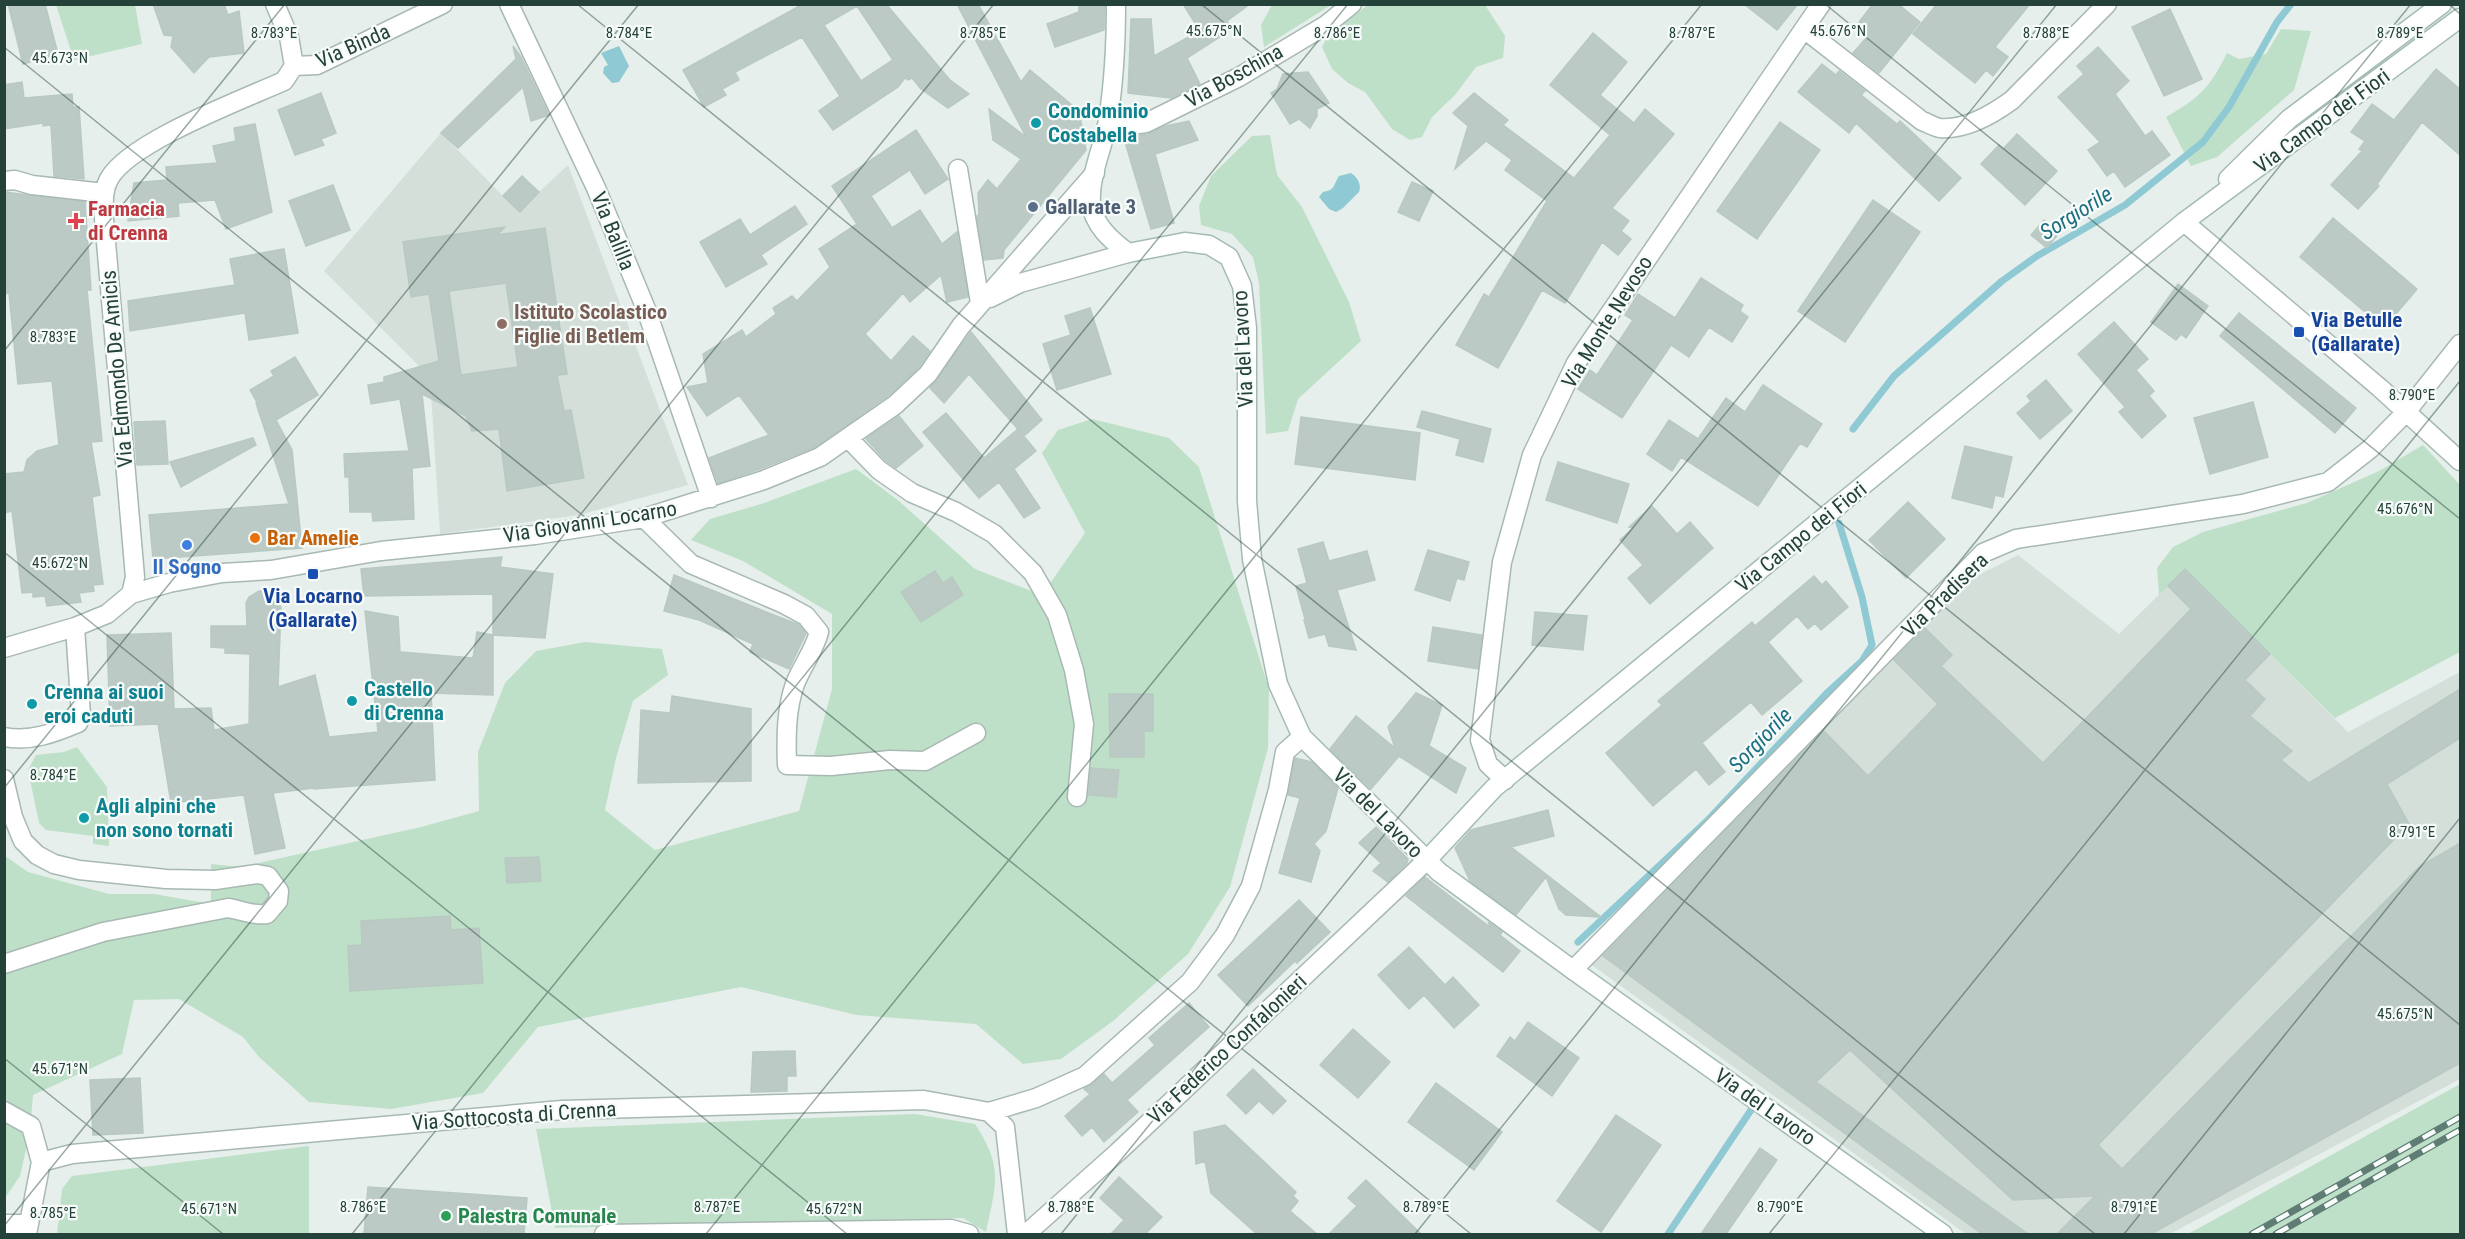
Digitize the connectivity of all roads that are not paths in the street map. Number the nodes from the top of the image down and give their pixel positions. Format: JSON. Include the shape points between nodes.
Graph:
{"nodes":[{"id":1,"x":275,"y":4,"type":"edge"},
{"id":2,"x":443,"y":4,"type":"edge"},
{"id":3,"x":509,"y":4,"type":"edge"},
{"id":4,"x":1116,"y":4,"type":"edge"},
{"id":5,"x":1353,"y":4,"type":"edge"},
{"id":6,"x":1821,"y":4,"type":"edge"},
{"id":7,"x":2107,"y":4,"type":"edge"},
{"id":8,"x":2442,"y":4,"type":"edge"},
{"id":9,"x":2460,"y":18,"type":"edge"},
{"id":10,"x":1804,"y":29,"type":"junction"},
{"id":11,"x":294,"y":66,"type":"junction"},
{"id":12,"x":1108,"y":121,"type":"junction"},
{"id":13,"x":958,"y":169,"type":"dead end"},
{"id":14,"x":1095,"y":173,"type":"junction"},
{"id":15,"x":4,"y":181,"type":"edge"},
{"id":16,"x":104,"y":193,"type":"junction"},
{"id":17,"x":2184,"y":222,"type":"junction"},
{"id":18,"x":1128,"y":253,"type":"junction"},
{"id":19,"x":980,"y":303,"type":"junction"},
{"id":20,"x":2460,"y":344,"type":"edge"},
{"id":21,"x":2407,"y":411,"type":"junction"},
{"id":22,"x":848,"y":438,"type":"junction"},
{"id":23,"x":2460,"y":461,"type":"edge"},
{"id":24,"x":711,"y":498,"type":"junction"},
{"id":25,"x":644,"y":518,"type":"junction"},
{"id":26,"x":131,"y":594,"type":"junction"},
{"id":27,"x":75,"y":627,"type":"junction"},
{"id":28,"x":4,"y":648,"type":"edge"},
{"id":29,"x":976,"y":733,"type":"dead end"},
{"id":30,"x":4,"y":737,"type":"edge"},
{"id":31,"x":1302,"y":737,"type":"junction"},
{"id":32,"x":4,"y":779,"type":"edge"},
{"id":33,"x":1505,"y":780,"type":"junction"},
{"id":34,"x":1077,"y":797,"type":"dead end"},
{"id":35,"x":1426,"y":861,"type":"junction"},
{"id":36,"x":4,"y":964,"type":"edge"},
{"id":37,"x":1573,"y":970,"type":"junction"},
{"id":38,"x":4,"y":1111,"type":"edge"},
{"id":39,"x":989,"y":1112,"type":"junction"},
{"id":40,"x":41,"y":1162,"type":"junction"},
{"id":41,"x":4,"y":1224,"type":"edge"},
{"id":42,"x":27,"y":1229,"type":"edge"},
{"id":43,"x":604,"y":1234,"type":"edge"},
{"id":44,"x":969,"y":1234,"type":"edge"},
{"id":45,"x":1017,"y":1234,"type":"edge"},
{"id":46,"x":1026,"y":1234,"type":"edge"},
{"id":47,"x":1943,"y":1234,"type":"edge"}],
"edges":[{"from":1,"to":11,"type":"street","via":[[289,37]]},
{"from":2,"to":11,"type":"street","name":"Via Binda","via":[[317,65]]},
{"from":3,"to":24,"type":"street","name":"Via Balilla","via":[[610,221],[646,309]]},
{"from":4,"to":12,"type":"street"},
{"from":5,"to":12,"type":"street","name":"Via Boschina","via":[[1326,25],[1239,77],[1146,123],[1124,126]]},
{"from":6,"to":10,"type":"street","name":"Via Monte Nevoso"},
{"from":7,"to":10,"type":"street","via":[[2012,100],[1961,126],[1940,128],[1922,121]]},
{"from":8,"to":17,"type":"street","name":"Via Campo dei Fiori","via":[[2289,119]]},
{"from":9,"to":17,"type":"street","name":"Via Campo dei Fiori"},
{"from":10,"to":33,"type":"street","name":"Via Monte Nevoso","via":[[1576,363],[1532,455],[1502,562],[1480,740],[1488,764]]},
{"from":11,"to":16,"type":"street","name":"Via Edmondo De Amicis","via":[[284,81],[151,141],[117,167]]},
{"from":12,"to":14,"type":"street"},
{"from":13,"to":19,"type":"street"},
{"from":14,"to":18,"type":"street","via":[[1091,202],[1099,225]]},
{"from":14,"to":19,"type":"street","name":"Via Giovanni Locarno"},
{"from":15,"to":16,"type":"street"},
{"from":16,"to":26,"type":"street","name":"Via Edmondo De Amicis","via":[[135,577]]},
{"from":17,"to":21,"type":"street"},
{"from":17,"to":33,"type":"street","name":"Via Campo dei Fiori"},
{"from":18,"to":19,"type":"street","name":"Via del Lavoro","via":[[1020,283]]},
{"from":18,"to":31,"type":"street","name":"Via del Lavoro","via":[[1185,242],[1209,245],[1229,256],[1242,286],[1247,328],[1247,501],[1252,559],[1278,684]]},
{"from":19,"to":22,"type":"street","name":"Via Giovanni Locarno","via":[[928,374],[896,405]]},
{"from":20,"to":21,"type":"street","name":"Via Pradisera"},
{"from":21,"to":23,"type":"street"},
{"from":21,"to":37,"type":"street","name":"Via Pradisera","via":[[2370,449],[2328,482],[2243,504],[2016,539],[1983,553]]},
{"from":22,"to":24,"type":"street","name":"Via Giovanni Locarno","via":[[820,457]]},
{"from":22,"to":34,"type":"street","via":[[879,470],[912,494],[956,512],[994,534],[1033,573],[1057,615],[1074,670],[1084,724]]},
{"from":24,"to":25,"type":"street","name":"Via Giovanni Locarno"},
{"from":25,"to":26,"type":"street","name":"Via Giovanni Locarno","via":[[536,535],[381,551],[271,570],[222,573]]},
{"from":25,"to":29,"type":"street","via":[[691,564],[784,603],[806,616],[819,632],[815,648],[795,684],[786,731],[787,765],[925,762]]},
{"from":26,"to":27,"type":"street","via":[[107,614]]},
{"from":27,"to":28,"type":"street"},
{"from":27,"to":30,"type":"street","via":[[81,715],[78,723],[39,737]]},
{"from":31,"to":35,"type":"street","name":"Via del Lavoro"},
{"from":31,"to":39,"type":"street","name":"Via Sottocosta di Crenna","via":[[1285,752],[1251,886],[1225,935],[1190,982],[1085,1076],[1036,1098]]},
{"from":32,"to":36,"type":"street","via":[[23,841],[54,864],[166,879],[257,874],[268,876],[279,891],[278,901],[267,914],[247,915],[228,908],[103,932]]},
{"from":33,"to":35,"type":"street","name":"Via Campo dei Fiori"},
{"from":35,"to":37,"type":"street","name":"Via del Lavoro"},
{"from":35,"to":46,"type":"street","name":"Via Federico Confalonieri"},
{"from":37,"to":47,"type":"street","name":"Via del Lavoro"},
{"from":38,"to":40,"type":"street","via":[[31,1126]]},
{"from":39,"to":40,"type":"street","name":"Via Sottocosta di Crenna","via":[[924,1100],[562,1110],[72,1154]]},
{"from":39,"to":45,"type":"street","via":[[1005,1127]]},
{"from":40,"to":42,"type":"street"},
{"from":41,"to":42,"type":"street"},
{"from":43,"to":44,"type":"street","via":[[951,1229]]}]}
